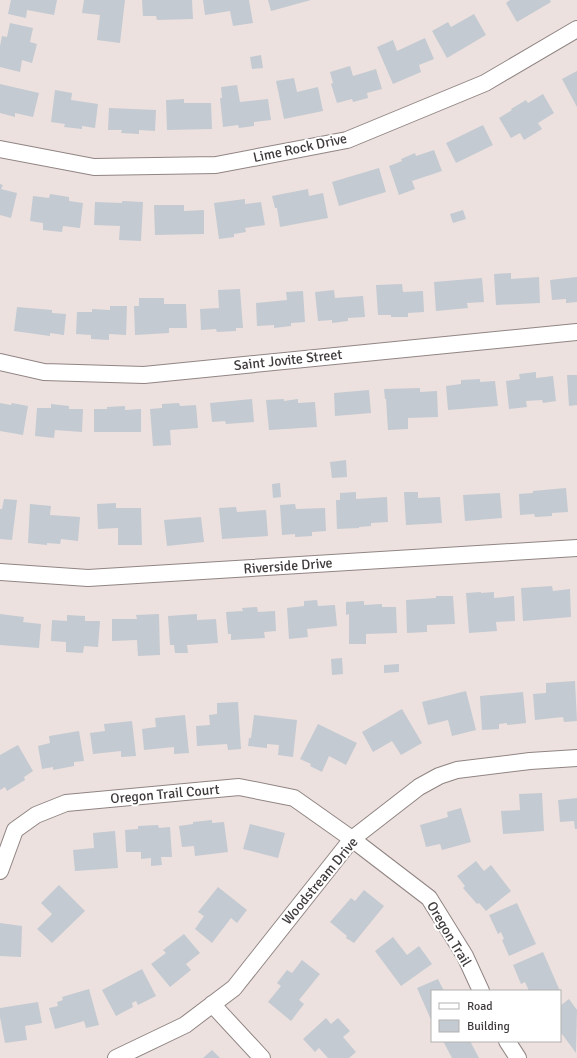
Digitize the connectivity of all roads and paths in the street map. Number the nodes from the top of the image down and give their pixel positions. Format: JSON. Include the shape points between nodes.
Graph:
{"nodes":[{"id":1,"x":577,"y":29,"type":"edge"},
{"id":2,"x":0,"y":149,"type":"edge"},
{"id":3,"x":577,"y":332,"type":"edge"},
{"id":4,"x":0,"y":362,"type":"edge"},
{"id":5,"x":577,"y":548,"type":"edge"},
{"id":6,"x":0,"y":572,"type":"edge"},
{"id":7,"x":577,"y":758,"type":"edge"},
{"id":8,"x":352,"y":839,"type":"junction"},
{"id":9,"x":0,"y":871,"type":"edge"},
{"id":10,"x":481,"y":990,"type":"edge"},
{"id":11,"x":212,"y":1004,"type":"junction"},
{"id":12,"x":508,"y":1042,"type":"edge"},
{"id":13,"x":116,"y":1058,"type":"edge"},
{"id":14,"x":262,"y":1058,"type":"edge"},
{"id":15,"x":518,"y":1058,"type":"edge"}],
"edges":[{"from":1,"to":2,"type":"street","name":"Lime Rock Drive","via":[[485,82],[347,140],[216,165],[94,167]]},
{"from":3,"to":4,"type":"street","name":"Saint Jovite Street","via":[[144,374],[44,372]]},
{"from":5,"to":6,"type":"street","name":"Riverside Drive","via":[[88,578]]},
{"from":7,"to":8,"type":"street","name":"Woodstream Drive","via":[[458,770],[439,776],[419,787]]},
{"from":8,"to":9,"type":"street","name":"Oregon Trail Court","via":[[294,798],[239,788],[66,803],[36,815],[15,830]]},
{"from":8,"to":10,"type":"street","name":"Oregon Trail","via":[[429,898],[464,956]]},
{"from":8,"to":11,"type":"street","name":"Woodstream Drive","via":[[234,988]]},
{"from":11,"to":13,"type":"street","name":"Woodstream Drive","via":[[185,1025]]},
{"from":11,"to":14,"type":"street"},
{"from":12,"to":15,"type":"street"}]}
